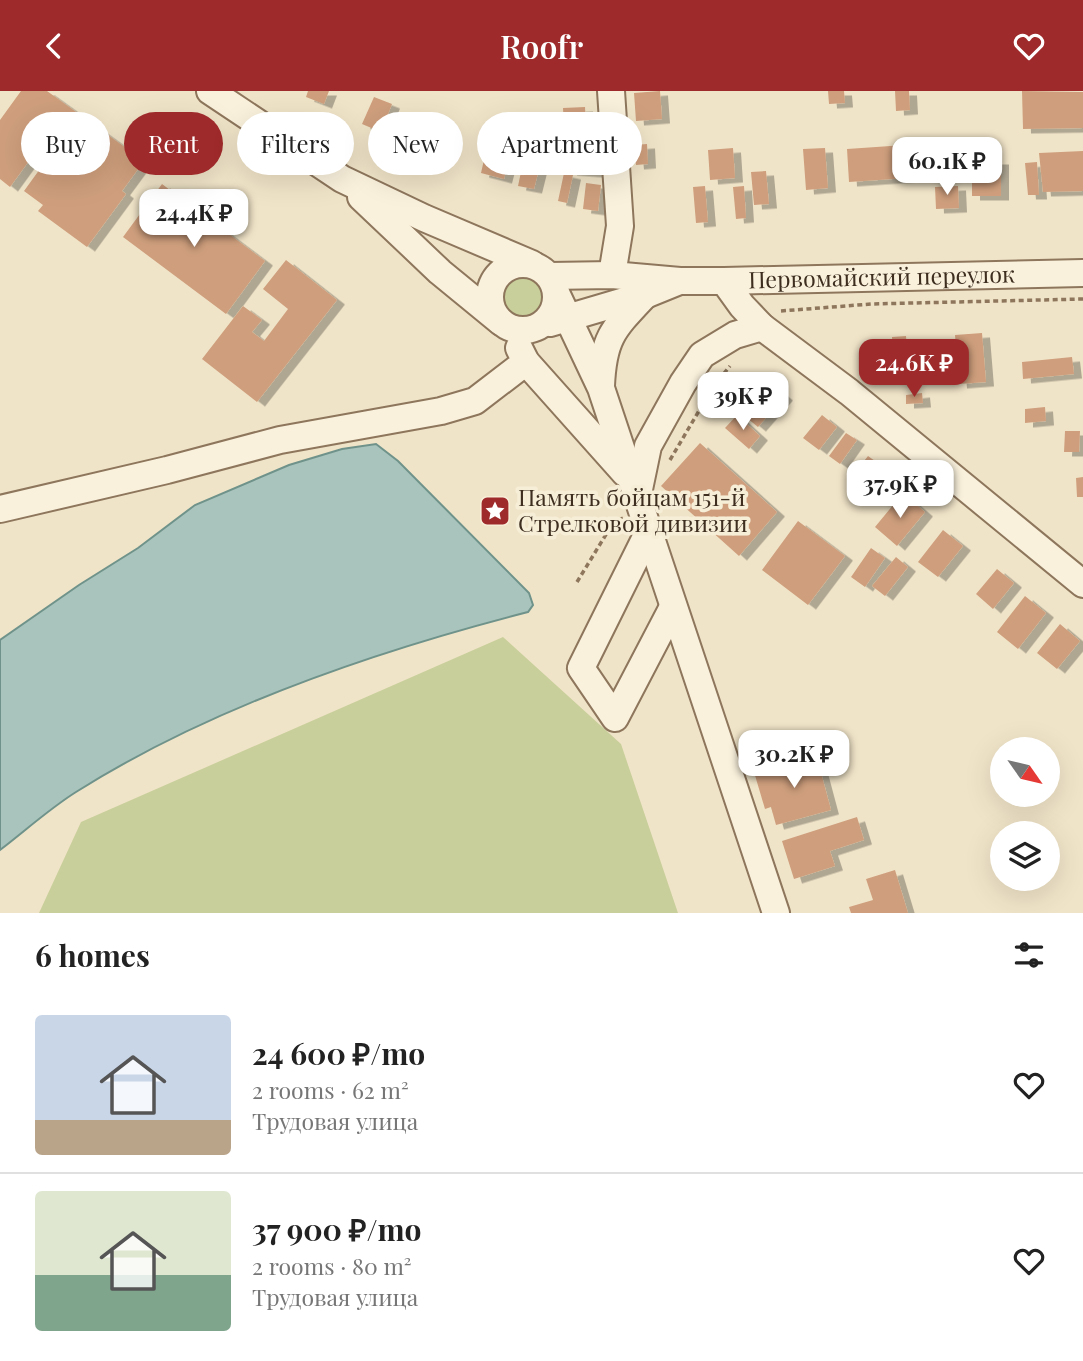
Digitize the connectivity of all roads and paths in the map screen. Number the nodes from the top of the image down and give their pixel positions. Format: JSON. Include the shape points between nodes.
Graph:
{"nodes":[{"id":1,"x":210,"y":91,"type":"edge"},
{"id":2,"x":611,"y":91,"type":"edge"},
{"id":3,"x":342,"y":179,"type":"junction"},
{"id":4,"x":1083,"y":273,"type":"edge"},
{"id":5,"x":612,"y":275,"type":"junction"},
{"id":6,"x":680,"y":281,"type":"junction"},
{"id":7,"x":724,"y":281,"type":"junction"},
{"id":8,"x":552,"y":288,"type":"junction"},
{"id":9,"x":645,"y":295,"type":"junction"},
{"id":10,"x":1083,"y":299,"type":"edge"},
{"id":11,"x":505,"y":325,"type":"junction"},
{"id":12,"x":762,"y":327,"type":"junction"},
{"id":13,"x":526,"y":362,"type":"junction"},
{"id":14,"x":731,"y":366,"type":"dead end"},
{"id":15,"x":601,"y":388,"type":"junction"},
{"id":16,"x":669,"y":462,"type":"dead end"},
{"id":17,"x":640,"y":504,"type":"junction"},
{"id":18,"x":0,"y":509,"type":"edge"},
{"id":19,"x":577,"y":582,"type":"dead end"},
{"id":20,"x":1083,"y":584,"type":"edge"},
{"id":21,"x":673,"y":607,"type":"junction"},
{"id":22,"x":776,"y":913,"type":"edge"}],
"edges":[{"from":1,"to":3,"type":"street","name":"Первомайский переулок"},
{"from":2,"to":5,"type":"street","via":[[620,226]]},
{"from":3,"to":8,"type":"street","name":"Первомайский переулок"},
{"from":3,"to":11,"type":"street","name":"Первомайский переулок","via":[[440,272]]},
{"from":4,"to":7,"type":"street","name":"Первомайский переулок"},
{"from":5,"to":6,"type":"street","name":"Первомайский переулок"},
{"from":5,"to":8,"type":"street","name":"Первомайский переулок"},
{"from":6,"to":7,"type":"street","name":"Первомайский переулок"},
{"from":6,"to":9,"type":"street","name":"Первомайский переулок"},
{"from":7,"to":12,"type":"street"},
{"from":8,"to":9,"type":"street","name":"Первомайский переулок"},
{"from":8,"to":11,"type":"street","name":"Первомайский переулок","via":[[539,327],[529,330]]},
{"from":8,"to":11,"type":"street","via":[[521,263],[500,272],[490,303]]},
{"from":8,"to":15,"type":"street"},
{"from":9,"to":15,"type":"street","via":[[609,338],[602,358]]},
{"from":10,"to":12,"type":"path","via":[[774,311]]},
{"from":11,"to":13,"type":"street"},
{"from":12,"to":17,"type":"street","via":[[735,335],[702,355],[648,446]]},
{"from":12,"to":20,"type":"street","via":[[849,392]]},
{"from":13,"to":17,"type":"street"},
{"from":13,"to":18,"type":"street","via":[[475,401],[441,411],[280,440]]},
{"from":14,"to":16,"type":"path","via":[[713,387]]},
{"from":15,"to":17,"type":"street"},
{"from":17,"to":19,"type":"path","via":[[613,523]]},
{"from":17,"to":21,"type":"street"},
{"from":17,"to":21,"type":"street","via":[[581,668],[615,718]]},
{"from":21,"to":22,"type":"street"}]}
